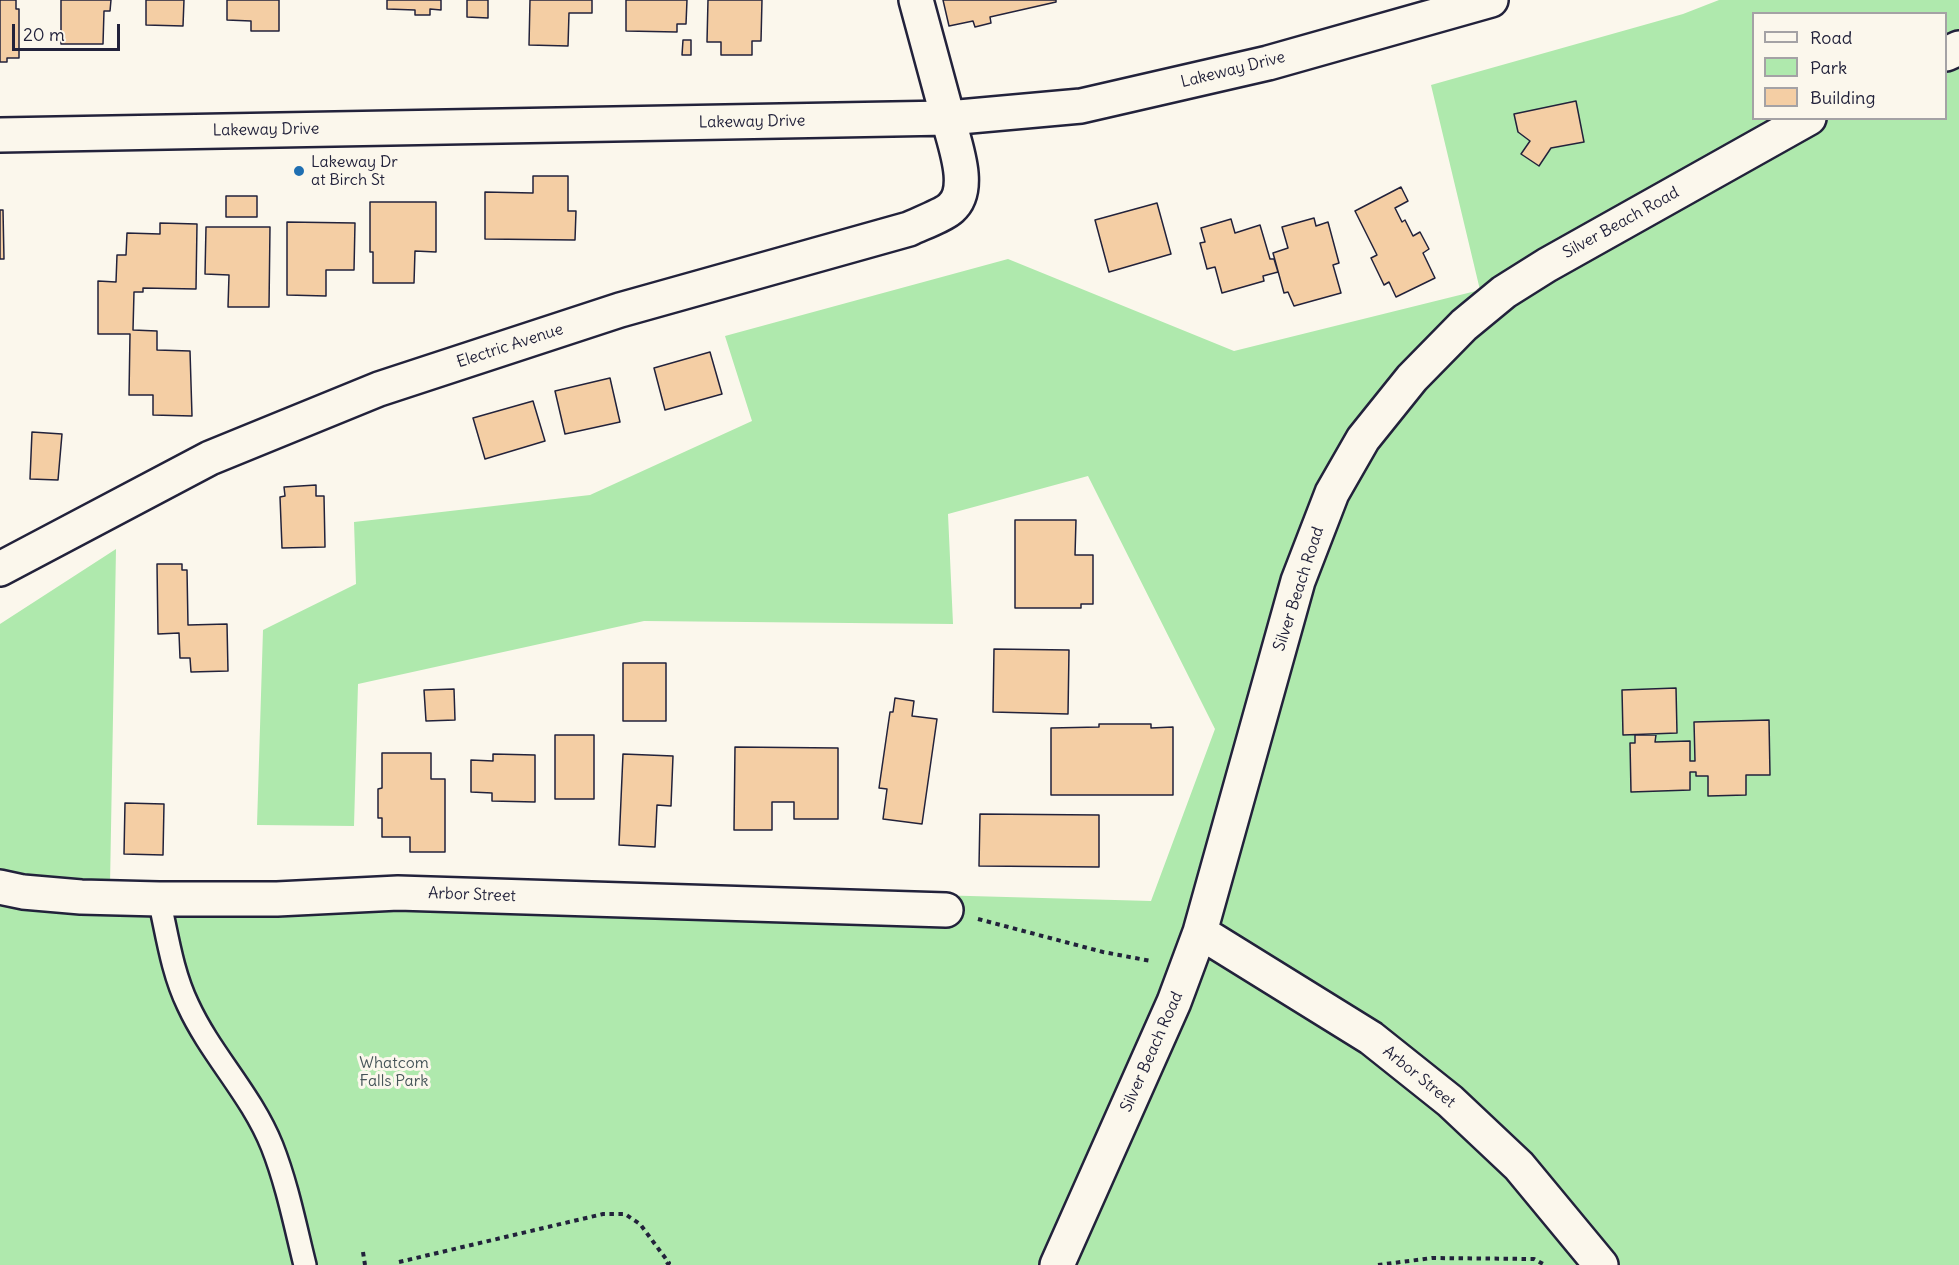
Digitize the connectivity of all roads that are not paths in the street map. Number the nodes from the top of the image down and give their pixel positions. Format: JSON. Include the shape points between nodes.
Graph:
{"nodes":[{"id":1,"x":916,"y":0,"type":"edge"},
{"id":2,"x":1491,"y":0,"type":"edge"},
{"id":3,"x":948,"y":118,"type":"junction"},
{"id":4,"x":1805,"y":120,"type":"edge"},
{"id":5,"x":0,"y":135,"type":"edge"},
{"id":6,"x":0,"y":569,"type":"edge"},
{"id":7,"x":0,"y":887,"type":"edge"},
{"id":8,"x":159,"y":899,"type":"junction"},
{"id":9,"x":946,"y":910,"type":"road end"},
{"id":10,"x":1200,"y":932,"type":"junction"},
{"id":11,"x":305,"y":1265,"type":"edge"},
{"id":12,"x":1057,"y":1265,"type":"edge"},
{"id":13,"x":1601,"y":1265,"type":"edge"}],
"edges":[{"from":1,"to":3,"type":"street","name":"Electric Avenue"},
{"from":2,"to":3,"type":"street","name":"Lakeway Drive","via":[[1268,63],[1081,106]]},
{"from":3,"to":5,"type":"street","name":"Lakeway Drive"},
{"from":3,"to":6,"type":"street","name":"Electric Avenue","via":[[963,190],[951,208],[909,229],[620,310],[379,389],[210,458]]},
{"from":4,"to":10,"type":"street","name":"Silver Beach Road","via":[[1504,292],[1464,325],[1412,378],[1364,439],[1332,493],[1298,581]]},
{"from":7,"to":8,"type":"street","name":"Arbor Street","via":[[81,897]]},
{"from":8,"to":9,"type":"street","name":"Arbor Street","via":[[398,893]]},
{"from":8,"to":11,"type":"lane","via":[[187,1004],[272,1146]]},
{"from":10,"to":12,"type":"street","name":"Silver Beach Road","via":[[1174,1002]]},
{"from":10,"to":13,"type":"street","name":"Arbor Street","via":[[1371,1038],[1450,1101],[1519,1166]]}]}
